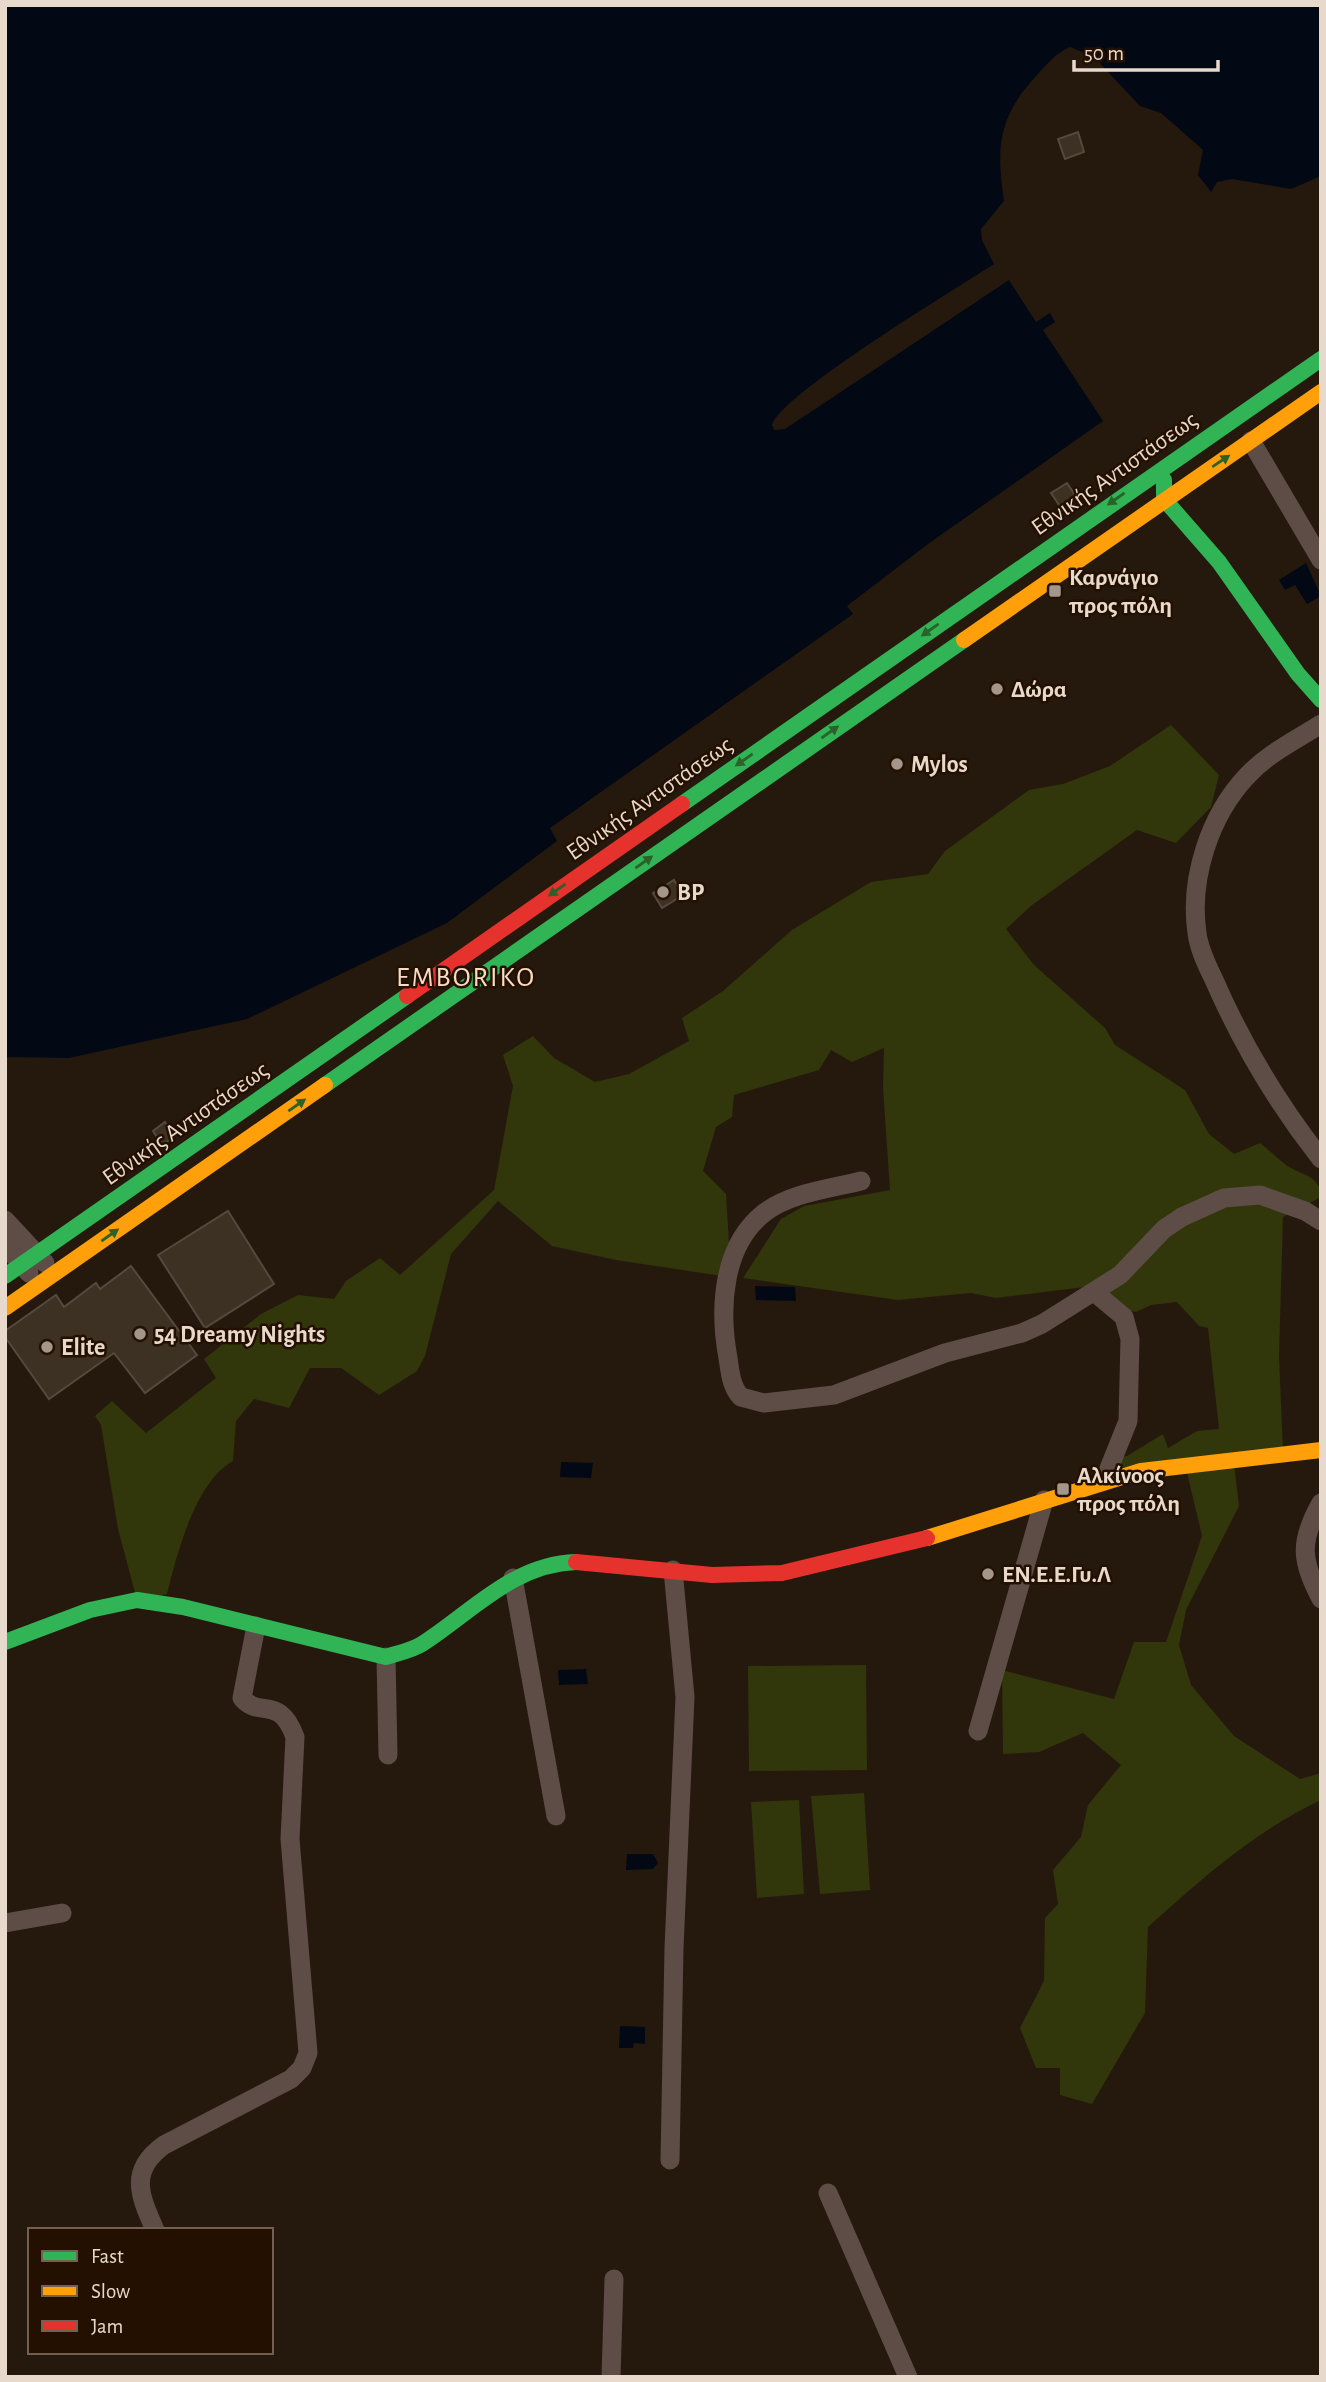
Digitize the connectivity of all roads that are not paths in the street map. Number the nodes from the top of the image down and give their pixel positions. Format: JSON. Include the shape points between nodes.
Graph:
{"nodes":[{"id":1,"x":1321,"y":359,"type":"edge"},
{"id":2,"x":1321,"y":392,"type":"edge"},
{"id":3,"x":1251,"y":440,"type":"junction"},
{"id":4,"x":1172,"y":460,"type":"junction"},
{"id":5,"x":1164,"y":499,"type":"junction"},
{"id":6,"x":1321,"y":560,"type":"edge"},
{"id":7,"x":1321,"y":700,"type":"edge"},
{"id":8,"x":1321,"y":724,"type":"edge"},
{"id":9,"x":1321,"y":1159,"type":"edge"},
{"id":10,"x":861,"y":1181,"type":"dead end"},
{"id":11,"x":5,"y":1220,"type":"edge"},
{"id":12,"x":1321,"y":1221,"type":"edge"},
{"id":13,"x":5,"y":1245,"type":"edge"},
{"id":14,"x":29,"y":1259,"type":"junction"},
{"id":15,"x":5,"y":1276,"type":"edge"},
{"id":16,"x":47,"y":1279,"type":"junction"},
{"id":17,"x":1094,"y":1292,"type":"junction"},
{"id":18,"x":5,"y":1308,"type":"edge"},
{"id":19,"x":1321,"y":1450,"type":"edge"},
{"id":20,"x":1104,"y":1482,"type":"junction"},
{"id":21,"x":1044,"y":1500,"type":"junction"},
{"id":22,"x":1321,"y":1503,"type":"edge"},
{"id":23,"x":673,"y":1570,"type":"junction"},
{"id":24,"x":513,"y":1578,"type":"junction"},
{"id":25,"x":1321,"y":1599,"type":"edge"},
{"id":26,"x":256,"y":1626,"type":"junction"},
{"id":27,"x":5,"y":1642,"type":"edge"},
{"id":28,"x":386,"y":1657,"type":"junction"},
{"id":29,"x":978,"y":1731,"type":"dead end"},
{"id":30,"x":388,"y":1755,"type":"dead end"},
{"id":31,"x":556,"y":1816,"type":"dead end"},
{"id":32,"x":62,"y":1913,"type":"dead end"},
{"id":33,"x":5,"y":1923,"type":"edge"},
{"id":34,"x":670,"y":2160,"type":"dead end"},
{"id":35,"x":828,"y":2193,"type":"dead end"},
{"id":36,"x":154,"y":2228,"type":"edge"},
{"id":37,"x":614,"y":2279,"type":"dead end"},
{"id":38,"x":611,"y":2377,"type":"edge"},
{"id":39,"x":908,"y":2377,"type":"edge"}],
"edges":[{"from":1,"to":4,"type":"main road","name":"Εθνικής Αντιστάσεως"},
{"from":2,"to":3,"type":"main road","name":"Εθνικής Αντιστάσεως"},
{"from":5,"to":3,"type":"main road","name":"Εθνικής Αντιστάσεως","one_way":true},
{"from":3,"to":6,"type":"street"},
{"from":4,"to":5,"type":"main road","via":[[1164,480]]},
{"from":4,"to":14,"type":"main road","name":"Εθνικής Αντιστάσεως","one_way":true},
{"from":5,"to":7,"type":"main road","via":[[1219,562]]},
{"from":16,"to":5,"type":"main road","name":"Εθνικής Αντιστάσεως","one_way":true},
{"from":8,"to":9,"type":"street","via":[[1260,764],[1221,811],[1202,862],[1196,920],[1201,948],[1239,1035],[1285,1113]]},
{"from":10,"to":17,"type":"street","via":[[776,1206],[742,1240],[729,1273],[724,1304],[732,1382],[741,1397],[764,1403],[834,1395],[945,1353],[1022,1333]]},
{"from":11,"to":14,"type":"street"},
{"from":12,"to":17,"type":"street","via":[[1260,1195],[1224,1198],[1164,1229],[1121,1275]]},
{"from":13,"to":14,"type":"street"},
{"from":14,"to":15,"type":"main road","name":"Εθνικής Αντιστάσεως"},
{"from":14,"to":16,"type":"street"},
{"from":16,"to":18,"type":"main road","name":"Εθνικής Αντιστάσεως"},
{"from":17,"to":20,"type":"street","via":[[1124,1317],[1130,1339],[1128,1421]]},
{"from":19,"to":20,"type":"main road","via":[[1141,1471]]},
{"from":20,"to":21,"type":"main road"},
{"from":21,"to":23,"type":"main road","via":[[898,1547],[817,1566],[739,1576]]},
{"from":21,"to":29,"type":"street"},
{"from":22,"to":25,"type":"street","via":[[1309,1525],[1304,1554]]},
{"from":23,"to":24,"type":"main road","via":[[553,1563]]},
{"from":23,"to":34,"type":"street","via":[[685,1697]]},
{"from":24,"to":28,"type":"main road","via":[[419,1646]]},
{"from":24,"to":31,"type":"street"},
{"from":26,"to":27,"type":"main road","via":[[137,1600],[90,1610]]},
{"from":26,"to":28,"type":"main road"},
{"from":26,"to":36,"type":"street","via":[[242,1698],[252,1705],[275,1708],[295,1737],[290,1839],[308,2053],[291,2079],[155,2151],[140,2182]]},
{"from":28,"to":30,"type":"street"},
{"from":32,"to":33,"type":"street"},
{"from":35,"to":39,"type":"street"},
{"from":37,"to":38,"type":"street"}]}
